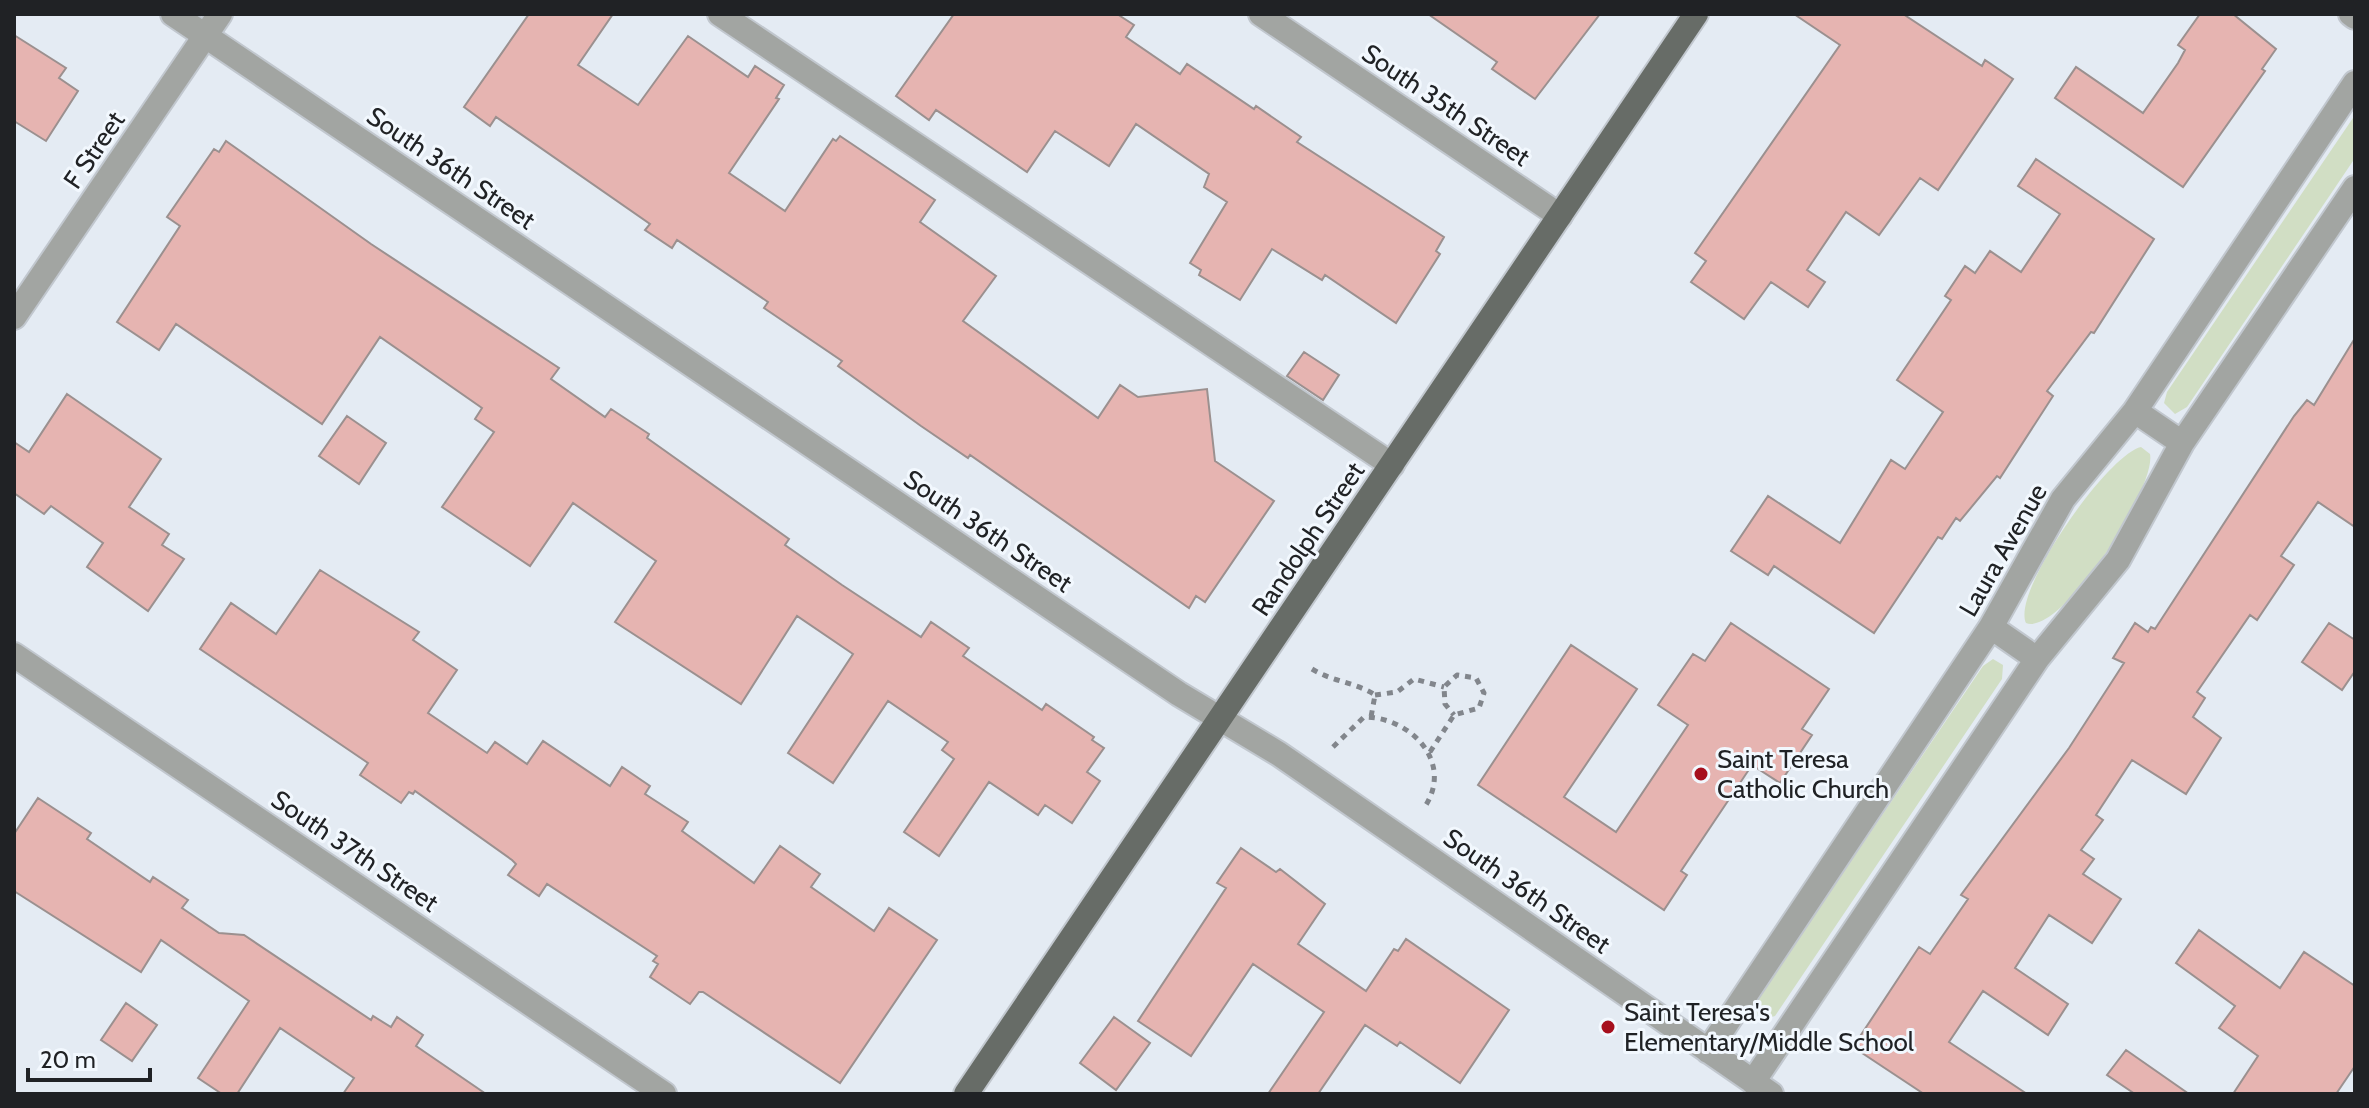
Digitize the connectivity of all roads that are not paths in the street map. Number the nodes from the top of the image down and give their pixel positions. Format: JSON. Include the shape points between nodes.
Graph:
{"nodes":[{"id":1,"x":173,"y":14,"type":"edge"},
{"id":2,"x":220,"y":14,"type":"edge"},
{"id":3,"x":720,"y":14,"type":"edge"},
{"id":4,"x":1261,"y":14,"type":"edge"},
{"id":5,"x":1696,"y":14,"type":"edge"},
{"id":6,"x":205,"y":36,"type":"junction"},
{"id":7,"x":2355,"y":83,"type":"edge"},
{"id":8,"x":2355,"y":188,"type":"edge"},
{"id":9,"x":1560,"y":216,"type":"junction"},
{"id":10,"x":14,"y":317,"type":"edge"},
{"id":11,"x":2135,"y":411,"type":"junction"},
{"id":12,"x":2182,"y":443,"type":"junction"},
{"id":13,"x":1392,"y":465,"type":"junction"},
{"id":14,"x":1991,"y":627,"type":"junction"},
{"id":15,"x":14,"y":655,"type":"edge"},
{"id":16,"x":2037,"y":659,"type":"junction"},
{"id":17,"x":1220,"y":719,"type":"junction"},
{"id":18,"x":1708,"y":1051,"type":"junction"},
{"id":19,"x":1762,"y":1088,"type":"edge"},
{"id":20,"x":664,"y":1094,"type":"edge"},
{"id":21,"x":966,"y":1094,"type":"edge"}],
"edges":[{"from":1,"to":6,"type":"street","name":"South 36th Street"},
{"from":2,"to":6,"type":"street","name":"F Street"},
{"from":3,"to":13,"type":"street"},
{"from":4,"to":9,"type":"street","name":"South 35th Street"},
{"from":5,"to":9,"type":"main road","name":"Randolph Street"},
{"from":6,"to":10,"type":"street","name":"F Street"},
{"from":6,"to":17,"type":"street","name":"South 36th Street"},
{"from":7,"to":11,"type":"street","name":"Laura Avenue"},
{"from":8,"to":12,"type":"street"},
{"from":9,"to":13,"type":"main road","name":"Randolph Street"},
{"from":11,"to":12,"type":"street"},
{"from":11,"to":14,"type":"street","name":"Laura Avenue","via":[[2063,499]]},
{"from":12,"to":16,"type":"street","via":[[2118,560]]},
{"from":13,"to":17,"type":"main road","name":"Randolph Street"},
{"from":14,"to":16,"type":"street"},
{"from":14,"to":18,"type":"street","name":"Laura Avenue"},
{"from":15,"to":20,"type":"street","name":"South 37th Street"},
{"from":16,"to":19,"type":"street"},
{"from":17,"to":18,"type":"street","name":"South 36th Street","via":[[1270,748]]},
{"from":17,"to":21,"type":"main road","name":"Randolph Street"},
{"from":18,"to":19,"type":"street","name":"South 36th Street"}]}
